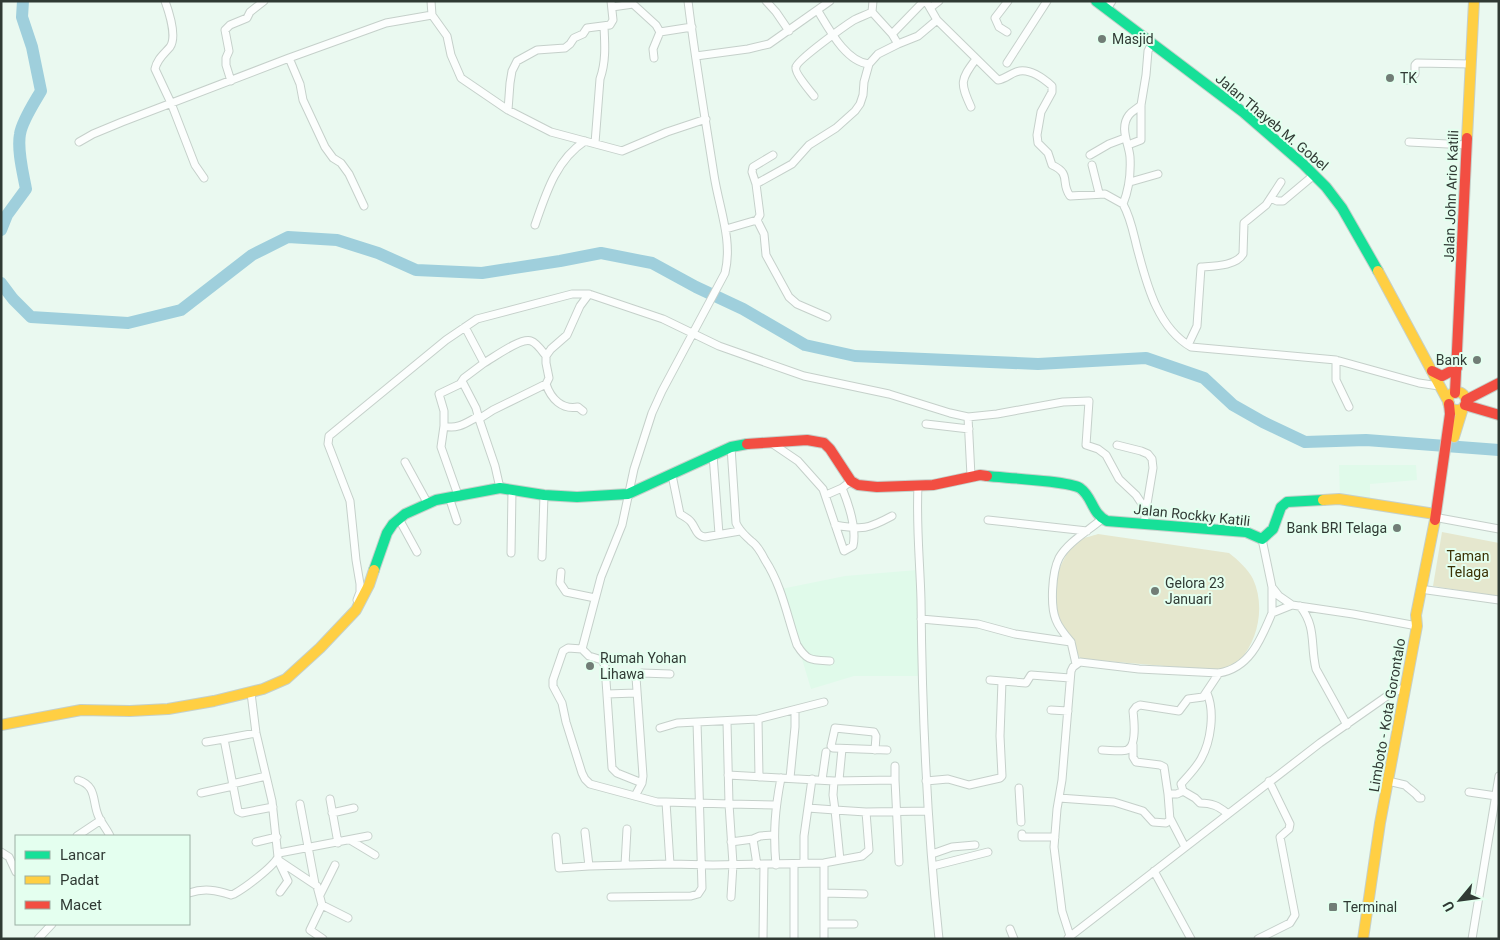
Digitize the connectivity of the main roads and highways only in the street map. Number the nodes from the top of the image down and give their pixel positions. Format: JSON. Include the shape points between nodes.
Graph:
{"nodes":[{"id":1,"x":1096,"y":1,"type":"edge"},
{"id":2,"x":1474,"y":1,"type":"edge"},
{"id":3,"x":1110,"y":5,"type":"edge"},
{"id":4,"x":1457,"y":368,"type":"junction"},
{"id":5,"x":1431,"y":370,"type":"junction"},
{"id":6,"x":1499,"y":383,"type":"edge"},
{"id":7,"x":1451,"y":398,"type":"junction"},
{"id":8,"x":1465,"y":404,"type":"junction"},
{"id":9,"x":1499,"y":415,"type":"edge"},
{"id":10,"x":1450,"y":436,"type":"junction"},
{"id":11,"x":1437,"y":516,"type":"junction"},
{"id":12,"x":1417,"y":626,"type":"junction"},
{"id":13,"x":1,"y":725,"type":"edge"},
{"id":14,"x":1363,"y":939,"type":"edge"}],
"edges":[{"from":1,"to":3,"type":"main road","name":"Jalan Thayeb M. Gobel"},
{"from":2,"to":4,"type":"main road","name":"Jalan John Ario Katili"},
{"from":3,"to":5,"type":"main road","name":"Jalan Thayeb M. Gobel","via":[[1152,43],[1242,112],[1326,187],[1371,258]]},
{"from":4,"to":5,"type":"main road","via":[[1445,376],[1438,376]]},
{"from":4,"to":7,"type":"main road","name":"Jalan John Ario Katili"},
{"from":5,"to":7,"type":"main road","name":"Jalan Thayeb M. Gobel","via":[[1439,386]]},
{"from":6,"to":8,"type":"main road"},
{"from":7,"to":8,"type":"main road","via":[[1462,393]]},
{"from":7,"to":8,"type":"main road","via":[[1455,410]]},
{"from":7,"to":10,"type":"main road","name":"Jalan John Ario Katili"},
{"from":8,"to":9,"type":"main road"},
{"from":8,"to":10,"type":"main road"},
{"from":10,"to":11,"type":"main road"},
{"from":11,"to":12,"type":"main road","via":[[1427,590]]},
{"from":11,"to":12,"type":"main road","name":"Limboto - Kota Gorontalo","via":[[1416,614]]},
{"from":11,"to":13,"type":"main road","name":"Jalan Rockky Katili","via":[[1339,499],[1287,502],[1279,510],[1275,527],[1262,539],[1246,532],[1102,519],[1083,488],[1073,485],[991,476],[971,476],[918,486],[858,485],[851,481],[824,443],[807,440],[731,447],[628,494],[544,496],[500,488],[454,496],[404,514],[387,534],[356,610],[286,679],[251,693],[168,709],[81,710]]},
{"from":12,"to":14,"type":"main road","name":"Limboto - Kota Gorontalo"}]}
